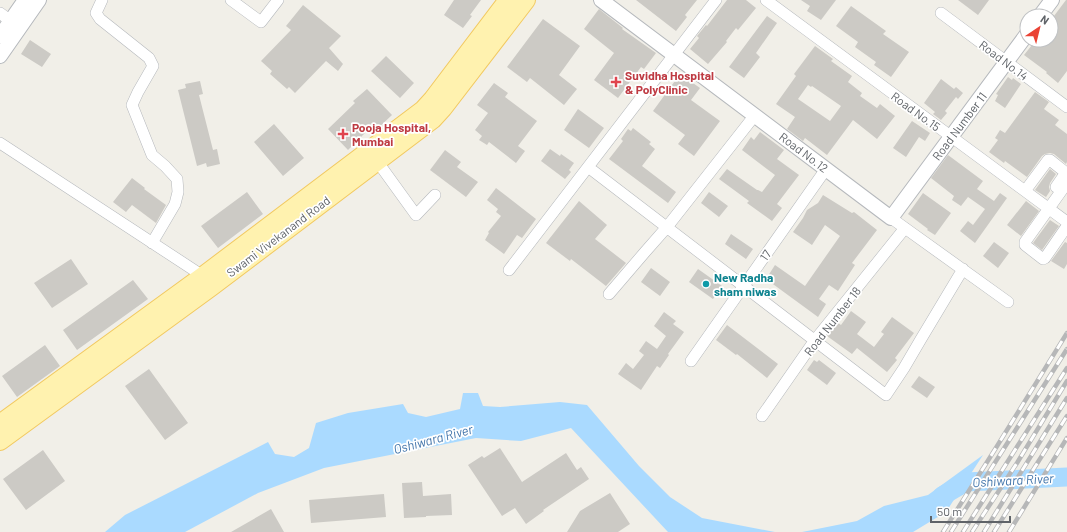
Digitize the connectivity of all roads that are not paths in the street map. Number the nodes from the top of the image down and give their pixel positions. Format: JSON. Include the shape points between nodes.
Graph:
{"nodes":[{"id":1,"x":25,"y":0,"type":"edge"},
{"id":2,"x":40,"y":0,"type":"edge"},
{"id":3,"x":102,"y":0,"type":"edge"},
{"id":4,"x":231,"y":0,"type":"edge"},
{"id":5,"x":278,"y":0,"type":"edge"},
{"id":6,"x":508,"y":0,"type":"edge"},
{"id":7,"x":526,"y":0,"type":"edge"},
{"id":8,"x":601,"y":0,"type":"edge"},
{"id":9,"x":716,"y":0,"type":"edge"},
{"id":10,"x":766,"y":0,"type":"edge"},
{"id":11,"x":941,"y":13,"type":"dead end"},
{"id":12,"x":10,"y":21,"type":"edge"},
{"id":13,"x":0,"y":36,"type":"edge"},
{"id":14,"x":1019,"y":45,"type":"edge"},
{"id":15,"x":674,"y":55,"type":"junction"},
{"id":16,"x":0,"y":56,"type":"edge"},
{"id":17,"x":1006,"y":62,"type":"junction"},
{"id":18,"x":1067,"y":107,"type":"edge"},
{"id":19,"x":755,"y":115,"type":"junction"},
{"id":20,"x":951,"y":136,"type":"junction"},
{"id":21,"x":394,"y":140,"type":"junction"},
{"id":22,"x":0,"y":144,"type":"edge"},
{"id":23,"x":377,"y":161,"type":"junction"},
{"id":24,"x":588,"y":167,"type":"junction"},
{"id":25,"x":826,"y":169,"type":"junction"},
{"id":26,"x":1067,"y":183,"type":"edge"},
{"id":27,"x":1027,"y":189,"type":"junction"},
{"id":28,"x":435,"y":195,"type":"dead end"},
{"id":29,"x":1047,"y":206,"type":"junction"},
{"id":30,"x":891,"y":218,"type":"junction"},
{"id":31,"x":1066,"y":222,"type":"edge"},
{"id":32,"x":667,"y":227,"type":"junction"},
{"id":33,"x":906,"y":228,"type":"junction"},
{"id":34,"x":152,"y":243,"type":"junction"},
{"id":35,"x":963,"y":269,"type":"junction"},
{"id":36,"x":509,"y":270,"type":"dead end"},
{"id":37,"x":207,"y":281,"type":"junction"},
{"id":38,"x":743,"y":286,"type":"junction"},
{"id":39,"x":609,"y":294,"type":"dead end"},
{"id":40,"x":1008,"y":302,"type":"dead end"},
{"id":41,"x":815,"y":340,"type":"junction"},
{"id":42,"x":691,"y":361,"type":"dead end"},
{"id":43,"x":762,"y":416,"type":"dead end"},
{"id":44,"x":0,"y":424,"type":"edge"},
{"id":45,"x":0,"y":440,"type":"edge"}],
"edges":[{"from":1,"to":12,"type":"street"},
{"from":2,"to":12,"type":"street"},
{"from":3,"to":34,"type":"street","via":[[96,13],[100,19],[149,58],[153,66],[132,106],[152,155],[177,179],[176,204]]},
{"from":4,"to":5,"type":"street","via":[[261,22]]},
{"from":6,"to":21,"type":"main road","name":"Swami Vivekanand Road","via":[[429,105]]},
{"from":7,"to":21,"type":"main road","name":"Swami Vivekanand Road","via":[[444,108],[433,119]]},
{"from":8,"to":15,"type":"street","name":"Road No.12"},
{"from":9,"to":15,"type":"street"},
{"from":10,"to":20,"type":"street","name":"Road No.15"},
{"from":11,"to":17,"type":"street","name":"Road No.14"},
{"from":12,"to":13,"type":"street"},
{"from":12,"to":16,"type":"street"},
{"from":14,"to":17,"type":"street","name":"Road Number 11"},
{"from":15,"to":19,"type":"street","name":"Road No.12"},
{"from":15,"to":24,"type":"street"},
{"from":17,"to":18,"type":"street","name":"Road No.14"},
{"from":17,"to":20,"type":"street","name":"Road Number 11"},
{"from":19,"to":25,"type":"street","name":"Road No.12"},
{"from":19,"to":32,"type":"street"},
{"from":20,"to":27,"type":"street","name":"Road No.15"},
{"from":20,"to":30,"type":"street","name":"Road Number 11"},
{"from":21,"to":23,"type":"main road","name":"Swami Vivekanand Road"},
{"from":21,"to":37,"type":"main road","name":"Swami Vivekanand Road"},
{"from":22,"to":34,"type":"street"},
{"from":23,"to":28,"type":"street","via":[[416,215]]},
{"from":23,"to":37,"type":"main road","name":"Swami Vivekanand Road"},
{"from":24,"to":32,"type":"street"},
{"from":24,"to":36,"type":"street"},
{"from":25,"to":30,"type":"street","name":"Road No.12"},
{"from":25,"to":38,"type":"street","name":"17"},
{"from":26,"to":29,"type":"street"},
{"from":27,"to":29,"type":"street","name":"Road No.15"},
{"from":27,"to":29,"type":"street","via":[[1050,160],[1065,172]]},
{"from":29,"to":31,"type":"street","name":"Road No.15"},
{"from":29,"to":31,"type":"street","via":[[1024,244],[1026,246],[1045,258]]},
{"from":30,"to":33,"type":"street","name":"Road No.12"},
{"from":32,"to":38,"type":"street"},
{"from":32,"to":39,"type":"street"},
{"from":33,"to":35,"type":"street","name":"Road No.12"},
{"from":33,"to":41,"type":"street","name":"Road Number 18"},
{"from":34,"to":37,"type":"street"},
{"from":35,"to":40,"type":"street","name":"Road No.12"},
{"from":35,"to":41,"type":"street","via":[[886,395]]},
{"from":37,"to":44,"type":"main road","name":"Swami Vivekanand Road"},
{"from":37,"to":45,"type":"main road","name":"Swami Vivekanand Road"},
{"from":38,"to":41,"type":"street"},
{"from":38,"to":42,"type":"street","name":"17"},
{"from":41,"to":43,"type":"street","name":"Road Number 18"}]}
